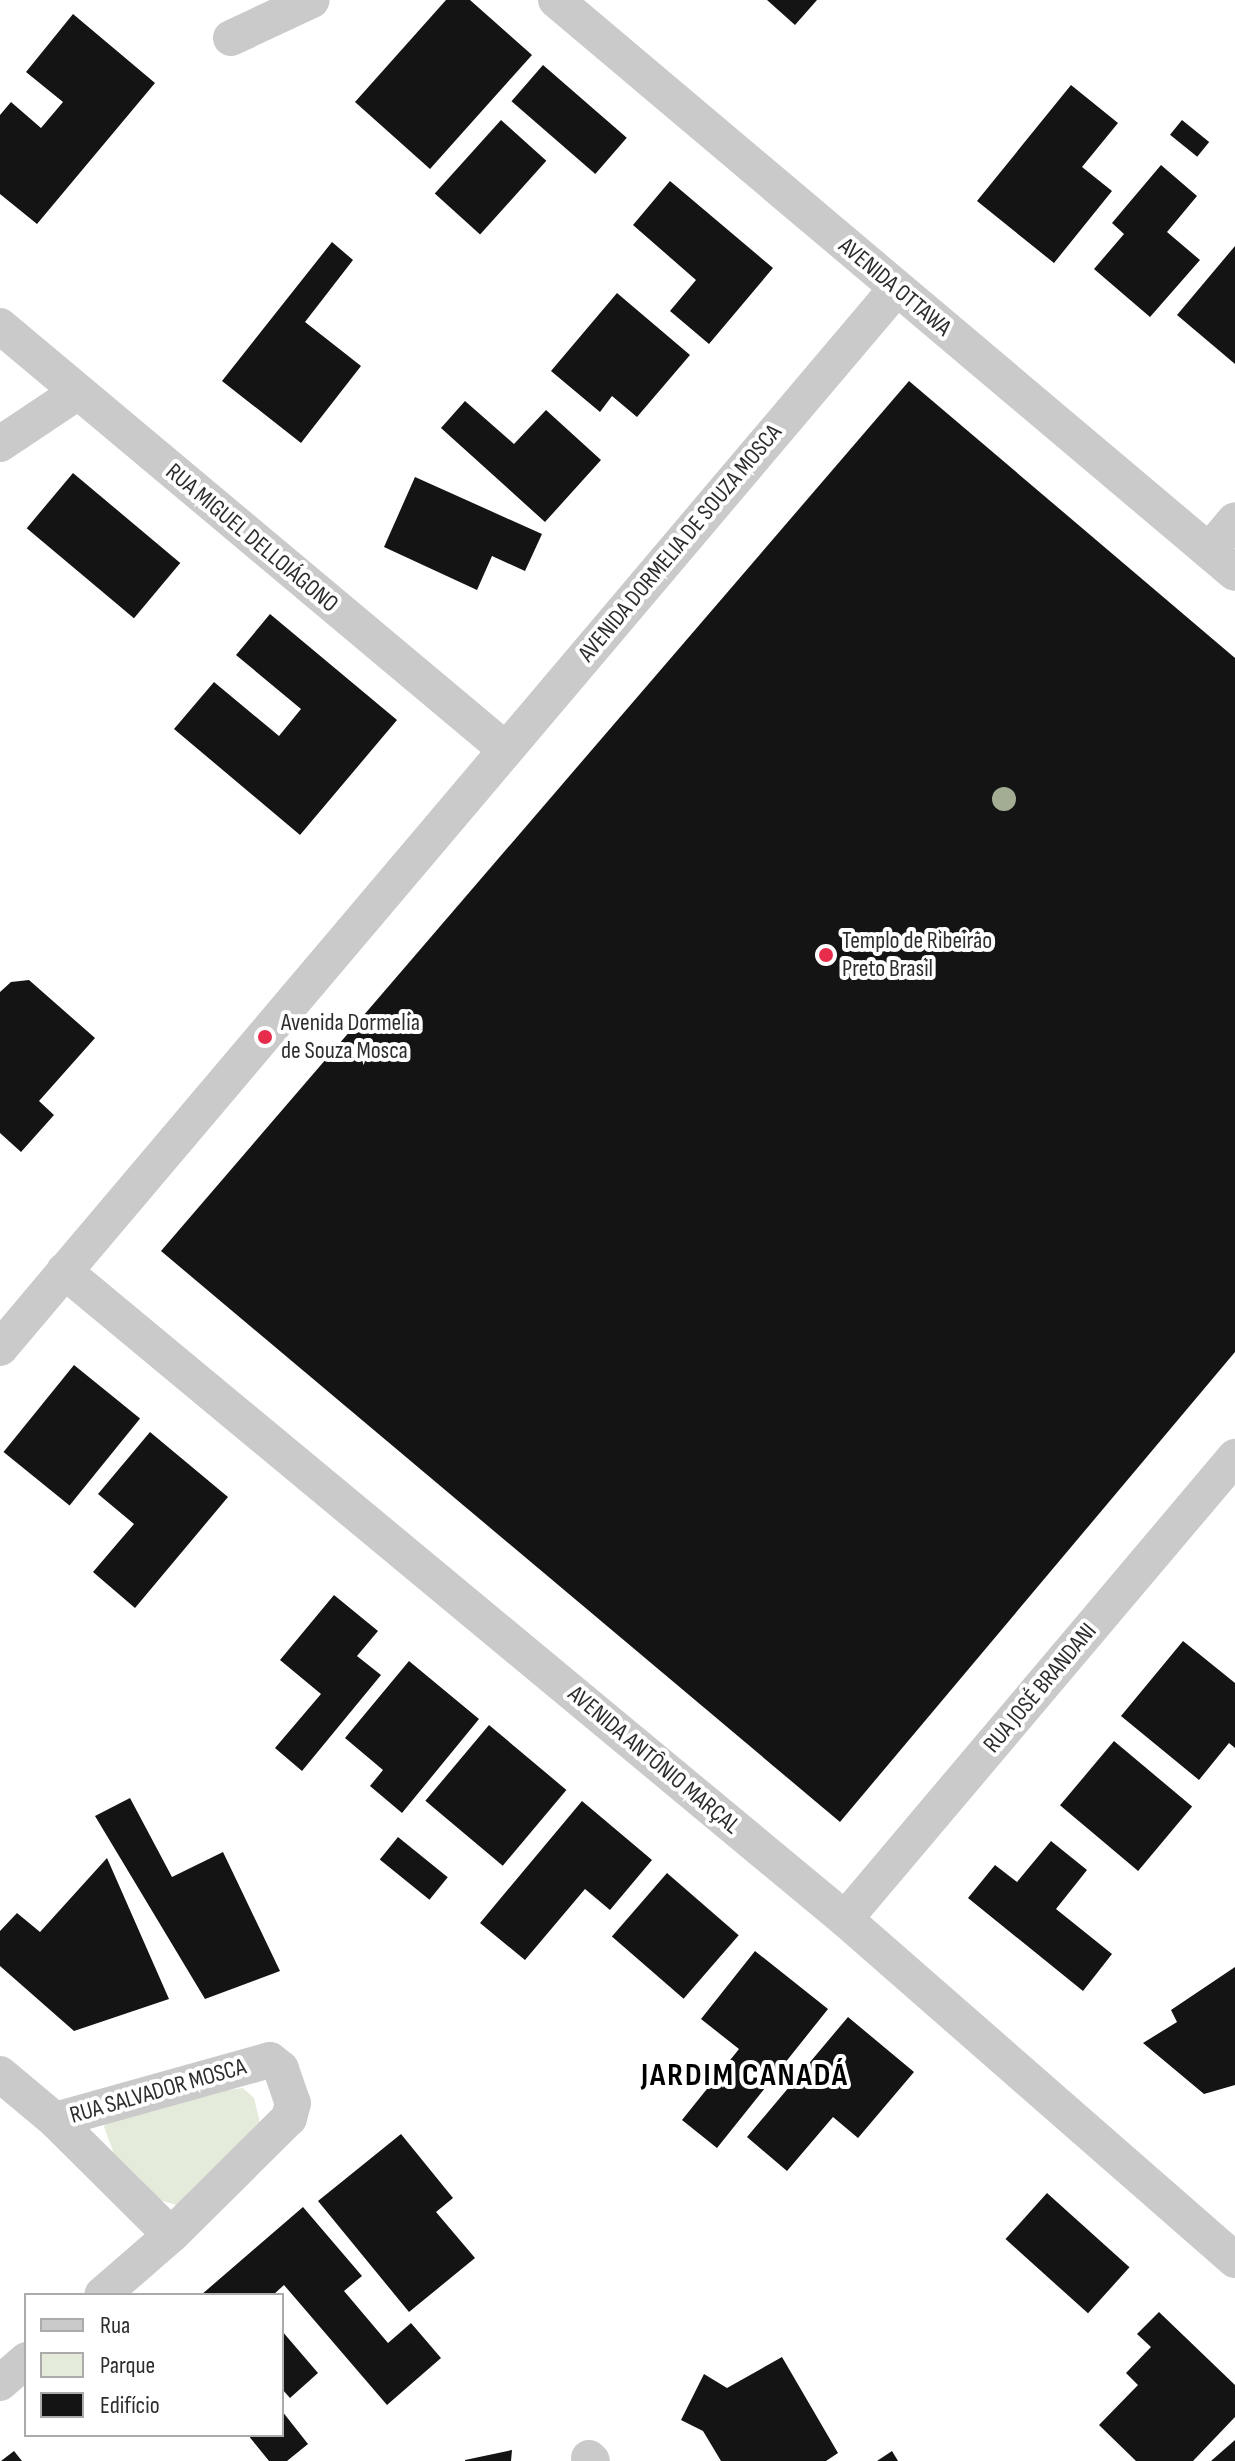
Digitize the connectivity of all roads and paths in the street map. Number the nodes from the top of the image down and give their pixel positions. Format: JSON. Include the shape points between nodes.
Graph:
{"nodes":[{"id":1,"x":251,"y":0,"type":"edge"},
{"id":2,"x":312,"y":0,"type":"edge"},
{"id":3,"x":556,"y":0,"type":"edge"},
{"id":4,"x":896,"y":289,"type":"junction"},
{"id":5,"x":0,"y":326,"type":"edge"},
{"id":6,"x":78,"y":392,"type":"junction"},
{"id":7,"x":0,"y":444,"type":"edge"},
{"id":8,"x":1235,"y":520,"type":"edge"},
{"id":9,"x":1222,"y":562,"type":"edge"},
{"id":10,"x":505,"y":749,"type":"junction"},
{"id":11,"x":64,"y":1271,"type":"junction"},
{"id":12,"x":0,"y":1348,"type":"edge"},
{"id":13,"x":1235,"y":1457,"type":"edge"},
{"id":14,"x":845,"y":1919,"type":"junction"},
{"id":15,"x":0,"y":2074,"type":"edge"},
{"id":16,"x":55,"y":2120,"type":"junction"},
{"id":17,"x":171,"y":2235,"type":"junction"},
{"id":18,"x":1235,"y":2260,"type":"edge"},
{"id":19,"x":104,"y":2293,"type":"edge"},
{"id":20,"x":24,"y":2362,"type":"edge"},
{"id":21,"x":0,"y":2383,"type":"edge"}],
"edges":[{"from":1,"to":2,"type":"street","via":[[231,38]]},
{"from":3,"to":4,"type":"street","name":"AVENIDA OTTAWA"},
{"from":4,"to":9,"type":"street","name":"AVENIDA OTTAWA"},
{"from":4,"to":10,"type":"street","name":"AVENIDA DORMELIA DE SOUZA MOSCA"},
{"from":5,"to":6,"type":"street","name":"RUA MIGUEL DELLOIÁGONO"},
{"from":6,"to":7,"type":"street"},
{"from":6,"to":10,"type":"street","name":"RUA MIGUEL DELLOIÁGONO"},
{"from":8,"to":9,"type":"street"},
{"from":10,"to":11,"type":"street","name":"AVENIDA DORMELIA DE SOUZA MOSCA"},
{"from":11,"to":12,"type":"street","name":"AVENIDA DORMELIA DE SOUZA MOSCA"},
{"from":11,"to":14,"type":"street","name":"AVENIDA ANTÔNIO MARÇAL"},
{"from":13,"to":14,"type":"street","name":"RUA JOSÉ BRANDANI"},
{"from":14,"to":18,"type":"street","name":"AVENIDA ANTÔNIO MARÇAL"},
{"from":15,"to":16,"type":"street","name":"RUA SALVADOR MOSCA"},
{"from":16,"to":17,"type":"street","name":"RUA SALVADOR MOSCA"},
{"from":16,"to":17,"type":"street","name":"RUA SALVADOR MOSCA","via":[[270,2060],[281,2069],[293,2103],[289,2118]]},
{"from":17,"to":19,"type":"street","name":"RUA SALVADOR MOSCA"},
{"from":20,"to":21,"type":"street"}]}
